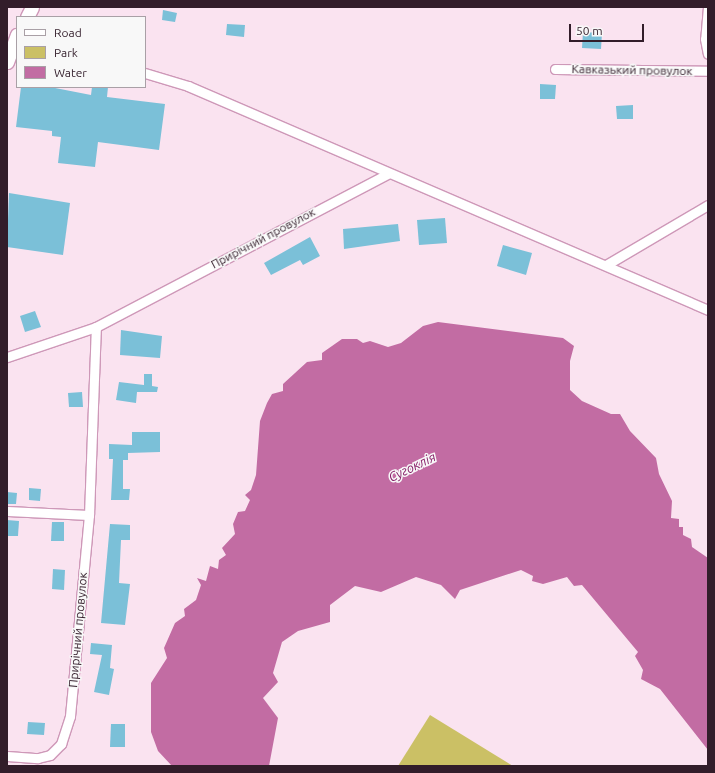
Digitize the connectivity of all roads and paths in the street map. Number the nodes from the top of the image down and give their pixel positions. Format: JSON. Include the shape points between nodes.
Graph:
{"nodes":[{"id":1,"x":32,"y":7,"type":"edge"},
{"id":2,"x":708,"y":7,"type":"edge"},
{"id":3,"x":28,"y":16,"type":"edge"},
{"id":4,"x":15,"y":42,"type":"edge"},
{"id":5,"x":708,"y":54,"type":"edge"},
{"id":6,"x":7,"y":62,"type":"edge"},
{"id":7,"x":555,"y":69,"type":"dead end"},
{"id":8,"x":708,"y":71,"type":"edge"},
{"id":9,"x":146,"y":73,"type":"edge"},
{"id":10,"x":388,"y":174,"type":"junction"},
{"id":11,"x":708,"y":205,"type":"edge"},
{"id":12,"x":606,"y":265,"type":"junction"},
{"id":13,"x":708,"y":310,"type":"edge"},
{"id":14,"x":96,"y":327,"type":"junction"},
{"id":15,"x":7,"y":357,"type":"edge"},
{"id":16,"x":7,"y":511,"type":"edge"},
{"id":17,"x":89,"y":515,"type":"junction"},
{"id":18,"x":7,"y":756,"type":"edge"}],
"edges":[{"from":1,"to":3,"type":"street"},
{"from":2,"to":5,"type":"street","via":[[705,39]]},
{"from":4,"to":6,"type":"street"},
{"from":7,"to":8,"type":"street","name":"Кавказький провулок"},
{"from":9,"to":10,"type":"street","via":[[188,86]]},
{"from":10,"to":12,"type":"street"},
{"from":10,"to":14,"type":"street","name":"Прирічний провулок"},
{"from":11,"to":12,"type":"street"},
{"from":12,"to":13,"type":"street"},
{"from":14,"to":15,"type":"street"},
{"from":14,"to":17,"type":"street","name":"Прирічний провулок"},
{"from":16,"to":17,"type":"street"},
{"from":17,"to":18,"type":"street","name":"Прирічний провулок","via":[[70,716],[62,744],[50,755],[38,758]]}]}
